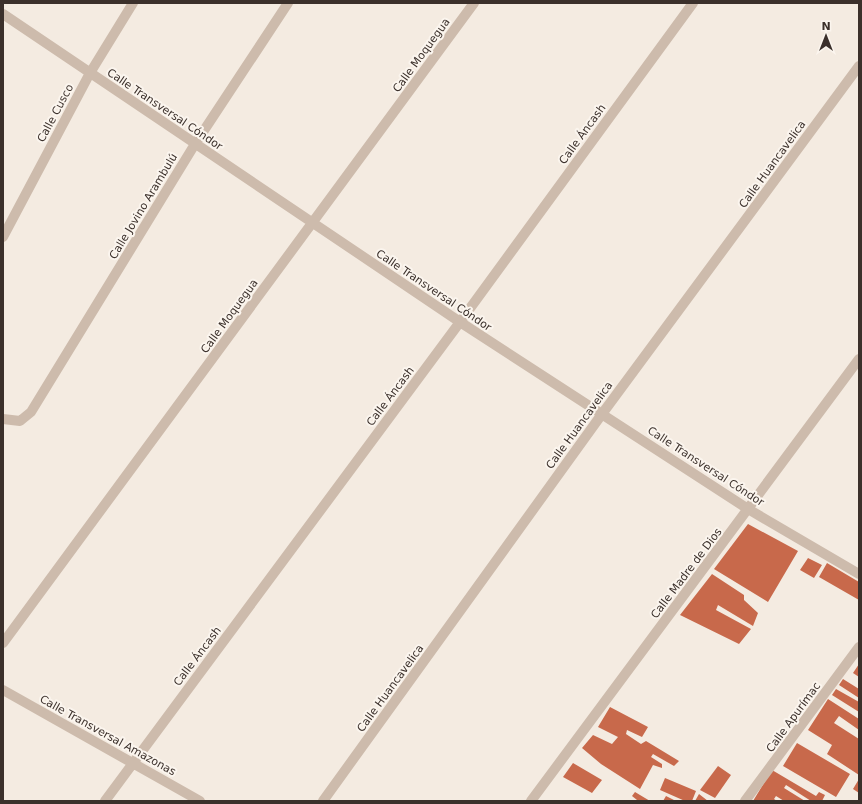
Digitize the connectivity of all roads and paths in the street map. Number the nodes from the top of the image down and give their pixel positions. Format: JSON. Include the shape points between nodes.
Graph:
{"nodes":[{"id":1,"x":133,"y":3,"type":"edge"},
{"id":2,"x":288,"y":3,"type":"edge"},
{"id":3,"x":474,"y":3,"type":"edge"},
{"id":4,"x":693,"y":3,"type":"edge"},
{"id":5,"x":3,"y":14,"type":"edge"},
{"id":6,"x":859,"y":66,"type":"edge"},
{"id":7,"x":90,"y":73,"type":"junction"},
{"id":8,"x":195,"y":144,"type":"junction"},
{"id":9,"x":313,"y":222,"type":"junction"},
{"id":10,"x":3,"y":238,"type":"edge"},
{"id":11,"x":460,"y":322,"type":"junction"},
{"id":12,"x":859,"y":359,"type":"edge"},
{"id":13,"x":602,"y":414,"type":"junction"},
{"id":14,"x":3,"y":419,"type":"edge"},
{"id":15,"x":748,"y":509,"type":"junction"},
{"id":16,"x":859,"y":574,"type":"edge"},
{"id":17,"x":3,"y":643,"type":"edge"},
{"id":18,"x":859,"y":647,"type":"edge"},
{"id":19,"x":3,"y":690,"type":"edge"},
{"id":20,"x":133,"y":763,"type":"junction"},
{"id":21,"x":105,"y":801,"type":"edge"},
{"id":22,"x":200,"y":801,"type":"edge"},
{"id":23,"x":323,"y":801,"type":"edge"},
{"id":24,"x":531,"y":801,"type":"edge"},
{"id":25,"x":745,"y":801,"type":"edge"}],
"edges":[{"from":1,"to":7,"type":"street","name":"Calle Cusco"},
{"from":2,"to":8,"type":"street","name":"Calle Jovino Arambulú"},
{"from":3,"to":9,"type":"street","name":"Calle Moquegua"},
{"from":4,"to":11,"type":"street","name":"Calle Áncash"},
{"from":5,"to":7,"type":"street","name":"Calle Transversal Cóndor"},
{"from":6,"to":13,"type":"street","name":"Calle Huancavelica"},
{"from":7,"to":8,"type":"street","name":"Calle Transversal Cóndor"},
{"from":7,"to":10,"type":"street","name":"Calle Cusco"},
{"from":8,"to":9,"type":"street","name":"Calle Transversal Cóndor"},
{"from":8,"to":14,"type":"street","name":"Calle Jovino Arambulú","via":[[31,412],[20,421]]},
{"from":9,"to":11,"type":"street","name":"Calle Transversal Cóndor"},
{"from":9,"to":17,"type":"street","name":"Calle Moquegua"},
{"from":11,"to":13,"type":"street","name":"Calle Transversal Cóndor"},
{"from":11,"to":20,"type":"street","name":"Calle Áncash"},
{"from":12,"to":15,"type":"street","name":"Calle Madre de Dios"},
{"from":13,"to":15,"type":"street","name":"Calle Transversal Cóndor"},
{"from":13,"to":23,"type":"street","name":"Calle Huancavelica"},
{"from":15,"to":16,"type":"street","name":"Calle Transversal Cóndor"},
{"from":15,"to":24,"type":"street","name":"Calle Madre de Dios"},
{"from":18,"to":25,"type":"street","name":"Calle Apurímac"},
{"from":19,"to":20,"type":"street","name":"Calle Transversal Amazonas"},
{"from":20,"to":21,"type":"street","name":"Calle Áncash"},
{"from":20,"to":22,"type":"street","name":"Calle Transversal Amazonas"}]}
